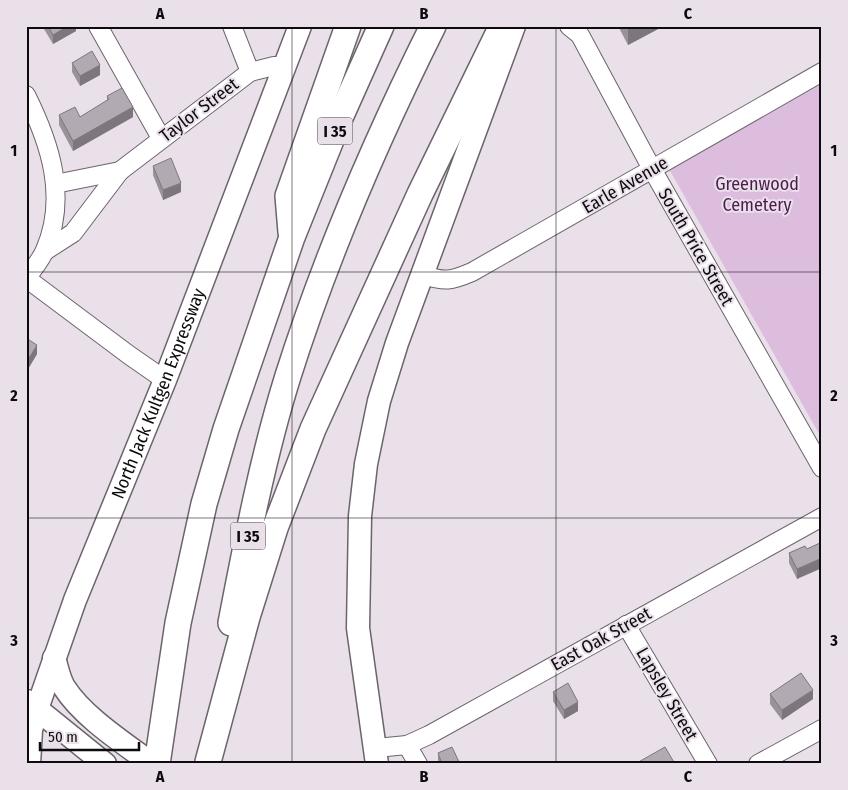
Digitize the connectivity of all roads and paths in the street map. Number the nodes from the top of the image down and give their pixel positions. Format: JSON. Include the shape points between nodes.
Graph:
{"nodes":[{"id":1,"x":98,"y":26,"type":"edge"},
{"id":2,"x":232,"y":26,"type":"edge"},
{"id":3,"x":300,"y":26,"type":"edge"},
{"id":4,"x":348,"y":26,"type":"edge"},
{"id":5,"x":380,"y":26,"type":"edge"},
{"id":6,"x":433,"y":26,"type":"edge"},
{"id":7,"x":502,"y":26,"type":"edge"},
{"id":8,"x":514,"y":26,"type":"edge"},
{"id":9,"x":570,"y":26,"type":"edge"},
{"id":10,"x":284,"y":66,"type":"junction"},
{"id":11,"x":250,"y":72,"type":"junction"},
{"id":12,"x":822,"y":72,"type":"edge"},
{"id":13,"x":26,"y":95,"type":"edge"},
{"id":14,"x":161,"y":138,"type":"junction"},
{"id":15,"x":652,"y":169,"type":"junction"},
{"id":16,"x":120,"y":171,"type":"junction"},
{"id":17,"x":55,"y":184,"type":"junction"},
{"id":18,"x":292,"y":237,"type":"junction"},
{"id":19,"x":45,"y":251,"type":"junction"},
{"id":20,"x":423,"y":275,"type":"junction"},
{"id":21,"x":26,"y":278,"type":"edge"},
{"id":22,"x":165,"y":380,"type":"junction"},
{"id":23,"x":822,"y":468,"type":"edge"},
{"id":24,"x":822,"y":517,"type":"edge"},
{"id":25,"x":626,"y":625,"type":"junction"},
{"id":26,"x":54,"y":658,"type":"junction"},
{"id":27,"x":32,"y":704,"type":"edge"},
{"id":28,"x":822,"y":729,"type":"edge"},
{"id":29,"x":407,"y":745,"type":"junction"},
{"id":30,"x":376,"y":756,"type":"edge"},
{"id":31,"x":208,"y":763,"type":"edge"},
{"id":32,"x":29,"y":764,"type":"edge"},
{"id":33,"x":105,"y":764,"type":"edge"},
{"id":34,"x":152,"y":764,"type":"edge"},
{"id":35,"x":157,"y":764,"type":"edge"},
{"id":36,"x":418,"y":764,"type":"edge"},
{"id":37,"x":708,"y":764,"type":"edge"},
{"id":38,"x":758,"y":764,"type":"edge"}],
"edges":[{"from":1,"to":14,"type":"street"},
{"from":2,"to":11,"type":"street"},
{"from":3,"to":10,"type":"main road","name":"North Jack Kultgen Expressway"},
{"from":4,"to":18,"type":"highway","via":[[288,196]]},
{"from":5,"to":18,"type":"highway","number":"I 35"},
{"from":6,"to":31,"type":"highway","number":"I 35","via":[[362,180],[288,376],[250,528],[219,684]]},
{"from":7,"to":31,"type":"highway","via":[[420,194],[312,429],[275,528],[247,617]]},
{"from":8,"to":20,"type":"main road"},
{"from":9,"to":15,"type":"street","name":"South Price Street","via":[[580,35]]},
{"from":10,"to":11,"type":"street","name":"Taylor Street"},
{"from":10,"to":22,"type":"main road","name":"North Jack Kultgen Expressway"},
{"from":11,"to":14,"type":"street","name":"Taylor Street"},
{"from":12,"to":15,"type":"street","name":"Earle Avenue"},
{"from":13,"to":17,"type":"street","via":[[48,144]]},
{"from":14,"to":16,"type":"street","name":"Taylor Street"},
{"from":15,"to":20,"type":"street","name":"Earle Avenue","via":[[472,272],[443,281]]},
{"from":15,"to":23,"type":"street","name":"South Price Street"},
{"from":16,"to":17,"type":"street","name":"Taylor Street"},
{"from":16,"to":19,"type":"street","name":"Taylor Street","via":[[73,233]]},
{"from":17,"to":19,"type":"street","name":"Taylor Street","via":[[55,208]]},
{"from":18,"to":35,"type":"highway","number":"I 35","via":[[232,411],[204,504],[178,623]]},
{"from":19,"to":21,"type":"street","name":"Taylor Street"},
{"from":20,"to":30,"type":"main road","via":[[397,343],[380,401],[366,464],[360,516],[358,628]]},
{"from":21,"to":22,"type":"street"},
{"from":22,"to":26,"type":"main road","name":"North Jack Kultgen Expressway","via":[[74,600]]},
{"from":24,"to":25,"type":"street","name":"East Oak Street"},
{"from":25,"to":29,"type":"street","name":"East Oak Street"},
{"from":25,"to":37,"type":"street","name":"Lapsley Street"},
{"from":26,"to":27,"type":"main road","name":"North Jack Kultgen Expressway"},
{"from":26,"to":34,"type":"main road","via":[[63,685],[71,697]]},
{"from":27,"to":32,"type":"main road","name":"North Jack Kultgen Expressway"},
{"from":27,"to":33,"type":"main road"},
{"from":28,"to":38,"type":"street"},
{"from":29,"to":30,"type":"street","name":"East Oak Street"},
{"from":29,"to":36,"type":"street"}]}
